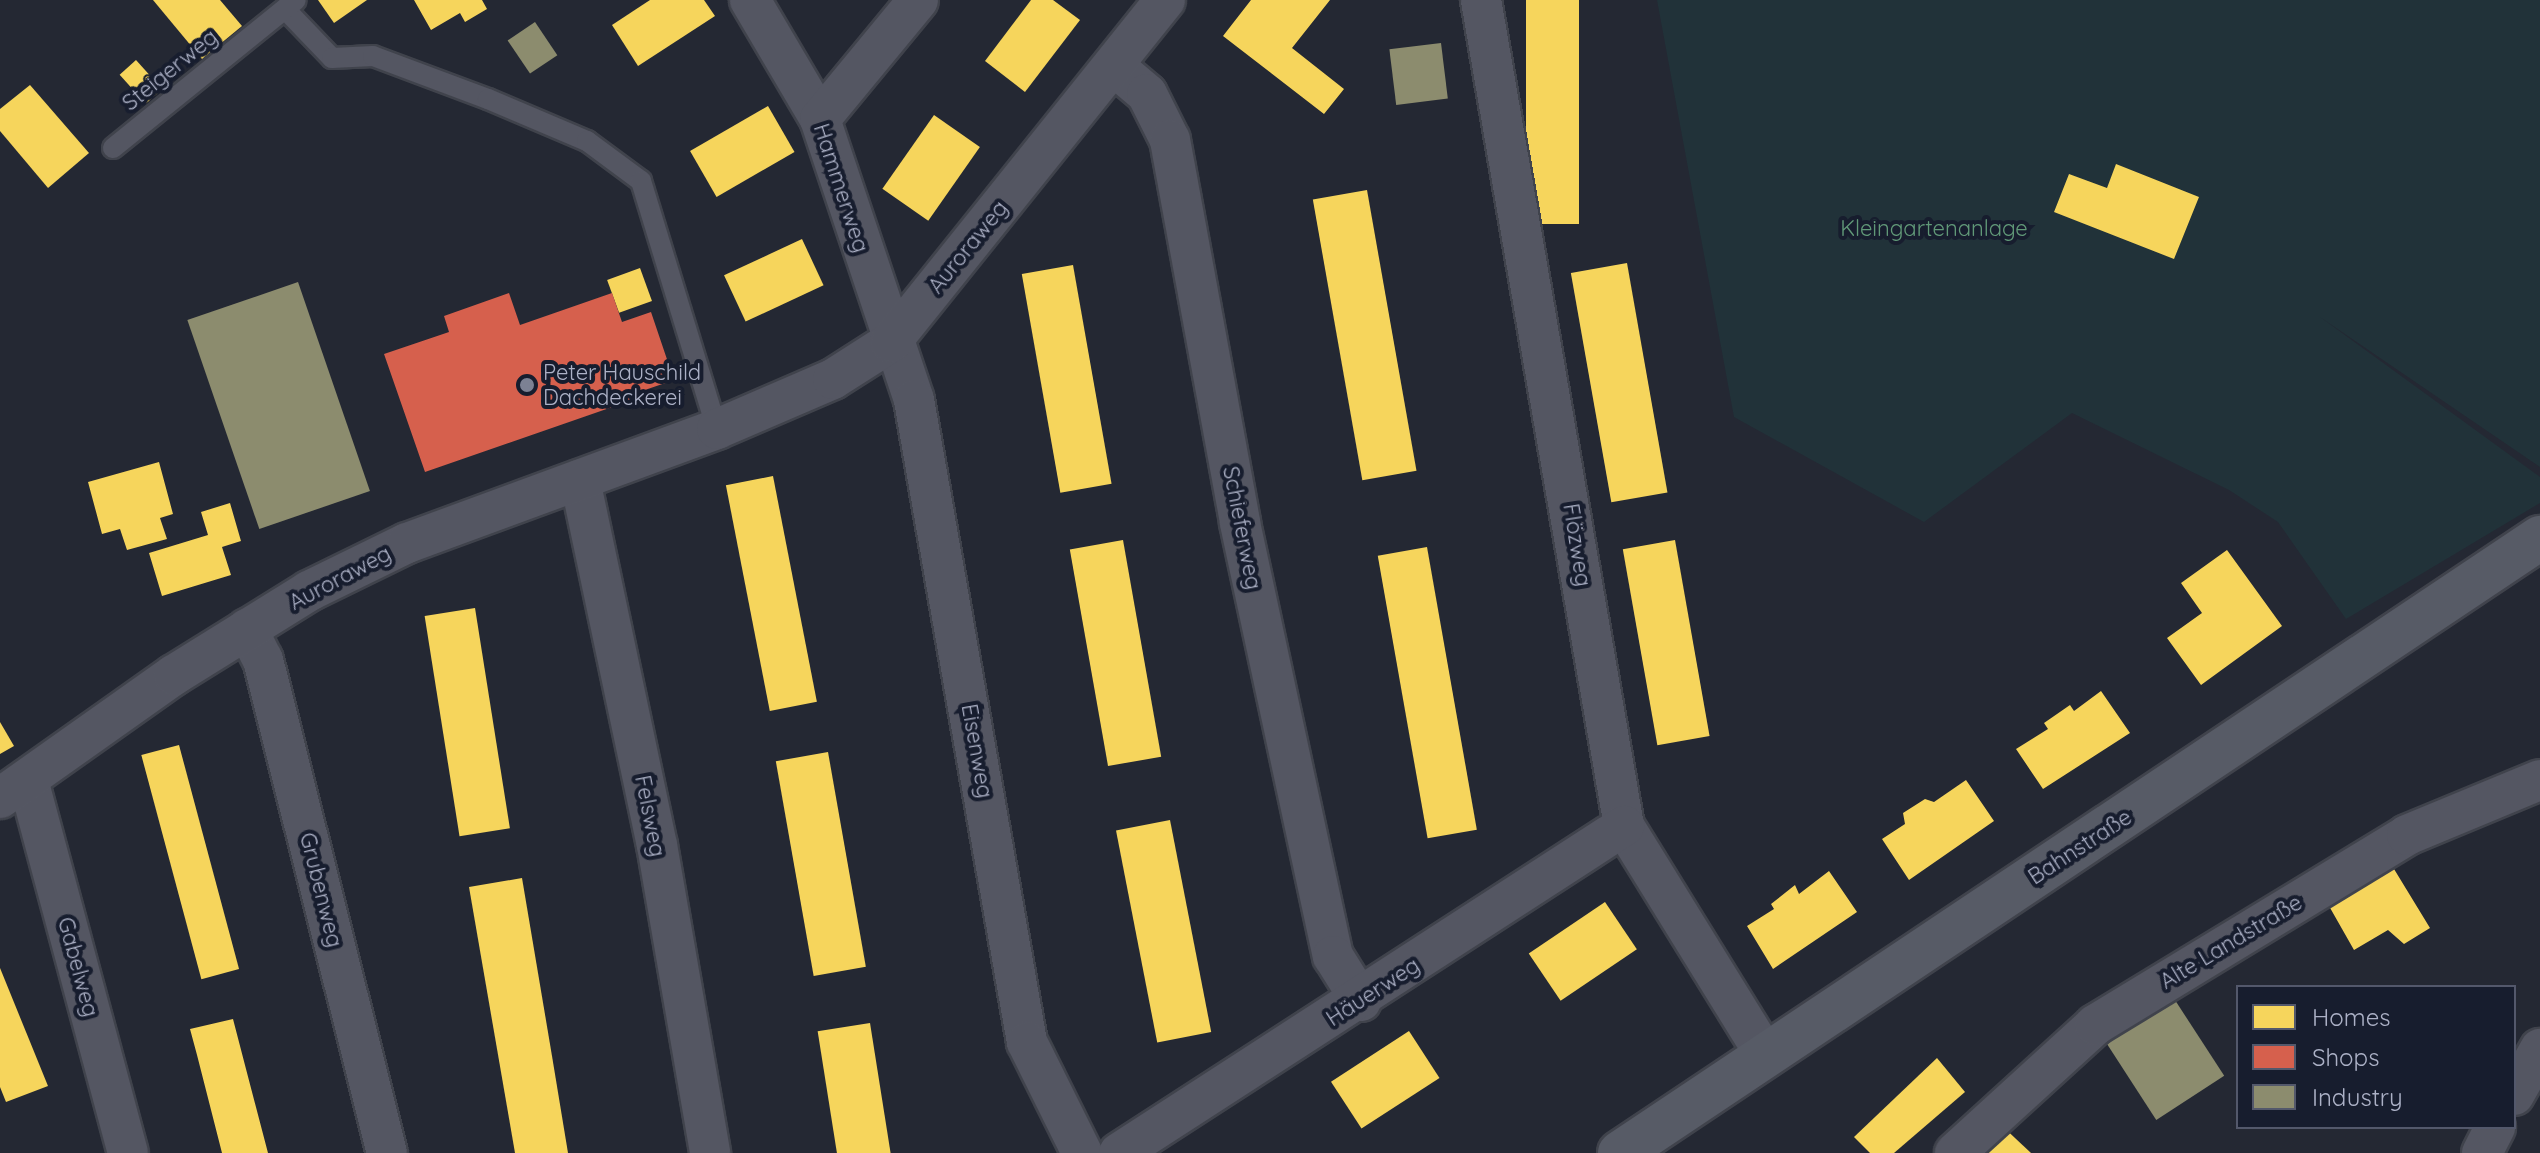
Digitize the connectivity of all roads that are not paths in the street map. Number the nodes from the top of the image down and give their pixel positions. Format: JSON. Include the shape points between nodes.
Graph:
{"nodes":[{"id":1,"x":750,"y":0,"type":"edge"},
{"id":2,"x":918,"y":0,"type":"edge"},
{"id":3,"x":1165,"y":0,"type":"edge"},
{"id":4,"x":1481,"y":0,"type":"edge"},
{"id":5,"x":290,"y":5,"type":"edge"},
{"id":6,"x":1114,"y":66,"type":"junction"},
{"id":7,"x":820,"y":119,"type":"junction"},
{"id":8,"x":113,"y":148,"type":"dead end"},
{"id":9,"x":891,"y":342,"type":"junction"},
{"id":10,"x":717,"y":429,"type":"junction"},
{"id":11,"x":580,"y":480,"type":"junction"},
{"id":12,"x":2540,"y":538,"type":"edge"},
{"id":13,"x":247,"y":629,"type":"junction"},
{"id":14,"x":2540,"y":780,"type":"edge"},
{"id":15,"x":14,"y":789,"type":"edge"},
{"id":16,"x":1624,"y":826,"type":"junction"},
{"id":17,"x":1361,"y":1001,"type":"junction"},
{"id":18,"x":2540,"y":1049,"type":"edge"},
{"id":19,"x":1765,"y":1054,"type":"junction"},
{"id":20,"x":2516,"y":1091,"type":"edge"},
{"id":21,"x":2494,"y":1129,"type":"edge"},
{"id":22,"x":128,"y":1153,"type":"edge"},
{"id":23,"x":387,"y":1153,"type":"edge"},
{"id":24,"x":710,"y":1153,"type":"edge"},
{"id":25,"x":1082,"y":1153,"type":"edge"},
{"id":26,"x":1119,"y":1153,"type":"edge"},
{"id":27,"x":1620,"y":1153,"type":"edge"},
{"id":28,"x":1955,"y":1153,"type":"edge"},
{"id":29,"x":2482,"y":1153,"type":"edge"}],
"edges":[{"from":1,"to":7,"type":"street","name":"Hammerweg"},
{"from":2,"to":7,"type":"street"},
{"from":3,"to":6,"type":"street","name":"Auroraweg"},
{"from":4,"to":16,"type":"street","name":"Flözweg"},
{"from":5,"to":8,"type":"lane","name":"Steigerweg"},
{"from":5,"to":10,"type":"lane","via":[[332,58],[373,56],[488,99],[587,141],[641,181]]},
{"from":6,"to":9,"type":"street","name":"Auroraweg"},
{"from":6,"to":17,"type":"street","name":"Schieferweg","via":[[1147,94],[1170,140],[1240,523],[1333,956]]},
{"from":7,"to":9,"type":"street","name":"Hammerweg"},
{"from":9,"to":10,"type":"street","name":"Auroraweg","via":[[833,379]]},
{"from":9,"to":25,"type":"street","name":"Eisenweg","via":[[914,400],[1027,1042]]},
{"from":10,"to":11,"type":"street","name":"Auroraweg"},
{"from":11,"to":13,"type":"street","name":"Auroraweg","via":[[407,543],[309,591]]},
{"from":11,"to":24,"type":"street","name":"Felsweg","via":[[657,845]]},
{"from":12,"to":19,"type":"main road","name":"Bahnstraße"},
{"from":13,"to":15,"type":"street","name":"Auroraweg"},
{"from":13,"to":23,"type":"street","name":"Grubenweg","via":[[263,660]]},
{"from":14,"to":28,"type":"street","name":"Alte Landstraße","via":[[2407,835],[2095,1025]]},
{"from":15,"to":22,"type":"street","name":"Gabelweg"},
{"from":16,"to":17,"type":"street","name":"Häuerweg"},
{"from":16,"to":19,"type":"street","name":"Flözweg"},
{"from":17,"to":26,"type":"street","name":"Häuerweg"},
{"from":18,"to":20,"type":"street"},
{"from":19,"to":27,"type":"main road","name":"Bahnstraße"},
{"from":21,"to":29,"type":"street"}]}
